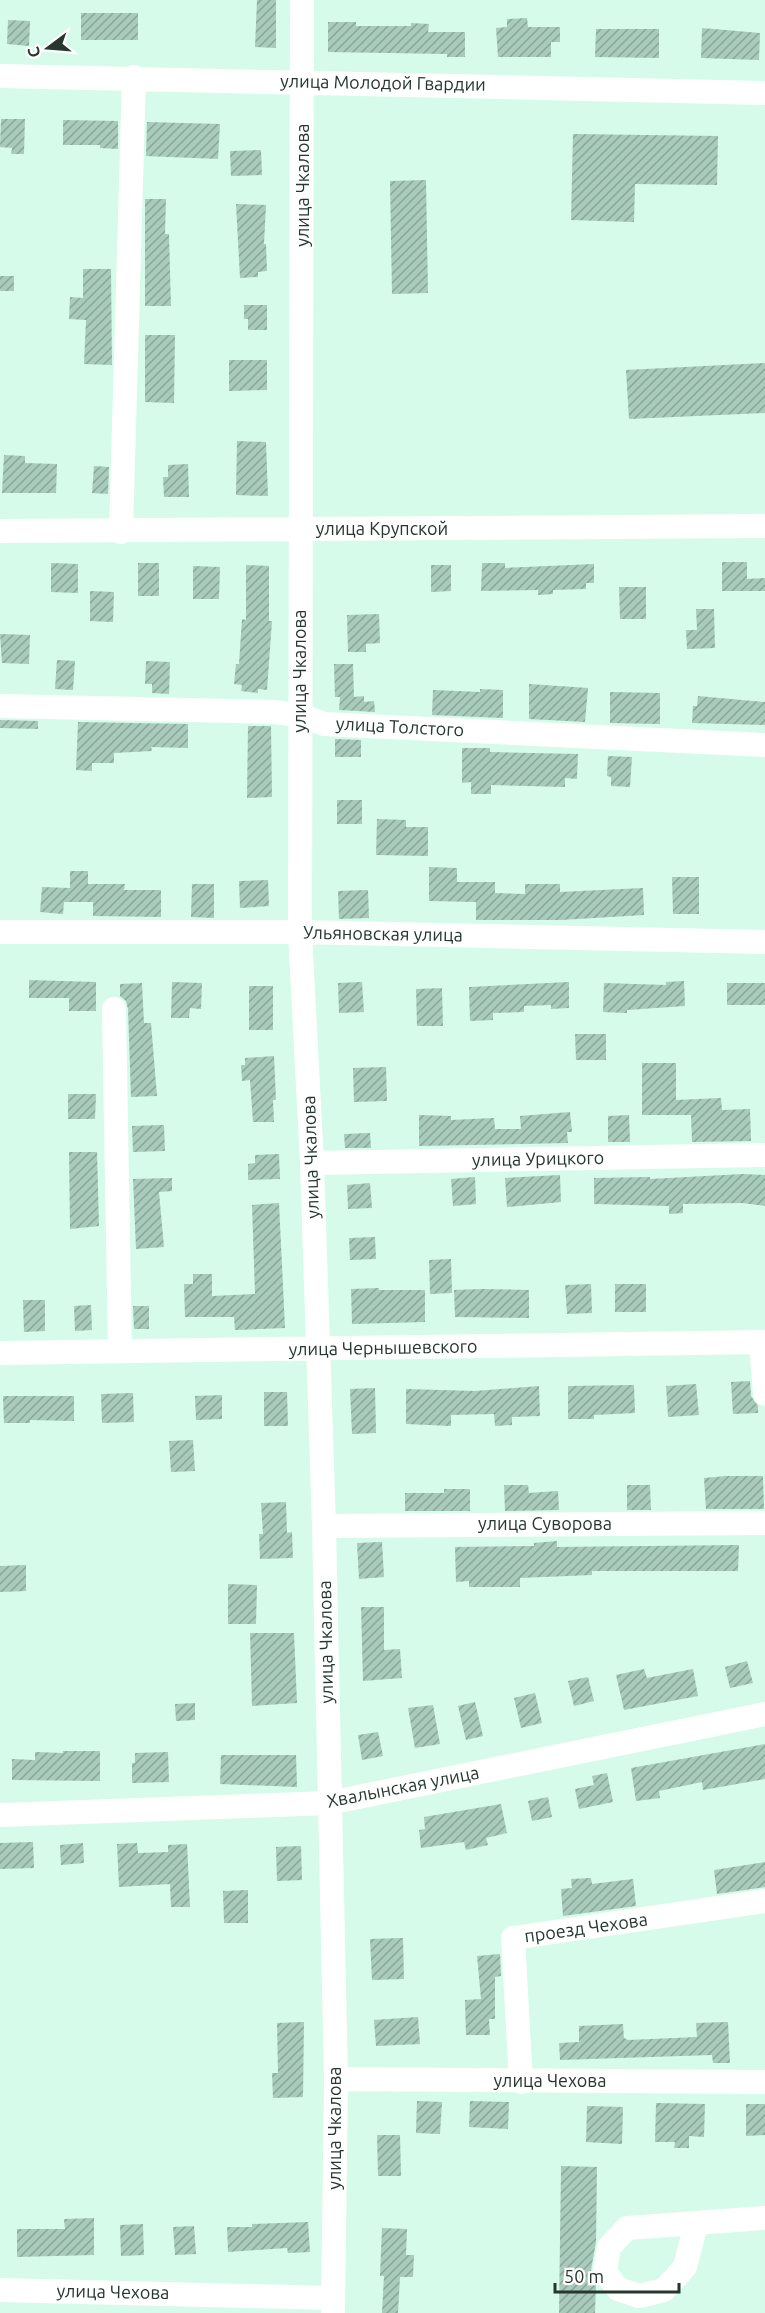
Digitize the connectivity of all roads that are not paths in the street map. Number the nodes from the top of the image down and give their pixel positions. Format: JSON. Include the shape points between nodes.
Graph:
{"nodes":[{"id":1,"x":302,"y":0,"type":"edge"},
{"id":2,"x":0,"y":76,"type":"edge"},
{"id":3,"x":134,"y":77,"type":"junction"},
{"id":4,"x":303,"y":81,"type":"junction"},
{"id":5,"x":765,"y":93,"type":"edge"},
{"id":6,"x":765,"y":526,"type":"edge"},
{"id":7,"x":301,"y":530,"type":"junction"},
{"id":8,"x":0,"y":531,"type":"edge"},
{"id":9,"x":122,"y":532,"type":"junction"},
{"id":10,"x":0,"y":706,"type":"edge"},
{"id":11,"x":300,"y":715,"type":"junction"},
{"id":12,"x":765,"y":745,"type":"edge"},
{"id":13,"x":0,"y":932,"type":"edge"},
{"id":14,"x":300,"y":932,"type":"junction"},
{"id":15,"x":765,"y":942,"type":"edge"},
{"id":16,"x":114,"y":1009,"type":"dead end"},
{"id":17,"x":765,"y":1155,"type":"edge"},
{"id":18,"x":312,"y":1163,"type":"junction"},
{"id":19,"x":763,"y":1342,"type":"edge"},
{"id":20,"x":317,"y":1350,"type":"junction"},
{"id":21,"x":120,"y":1351,"type":"junction"},
{"id":22,"x":0,"y":1353,"type":"edge"},
{"id":23,"x":765,"y":1394,"type":"edge"},
{"id":24,"x":765,"y":1523,"type":"edge"},
{"id":25,"x":324,"y":1526,"type":"junction"},
{"id":26,"x":765,"y":1714,"type":"edge"},
{"id":27,"x":329,"y":1803,"type":"junction"},
{"id":28,"x":0,"y":1815,"type":"edge"},
{"id":29,"x":765,"y":1901,"type":"edge"},
{"id":30,"x":336,"y":2079,"type":"junction"},
{"id":31,"x":521,"y":2082,"type":"junction"},
{"id":32,"x":765,"y":2082,"type":"edge"},
{"id":33,"x":765,"y":2218,"type":"edge"},
{"id":34,"x":696,"y":2224,"type":"dead end"},
{"id":35,"x":0,"y":2290,"type":"edge"},
{"id":36,"x":333,"y":2305,"type":"edge"}],
"edges":[{"from":1,"to":4,"type":"street","name":"улица Чкалова"},
{"from":2,"to":3,"type":"street","name":"улица Молодой Гвардии"},
{"from":3,"to":4,"type":"street","name":"улица Молодой Гвардии"},
{"from":3,"to":9,"type":"street"},
{"from":4,"to":5,"type":"street","name":"улица Молодой Гвардии"},
{"from":4,"to":7,"type":"street","name":"улица Чкалова"},
{"from":6,"to":7,"type":"street","name":"улица Крупской"},
{"from":7,"to":9,"type":"street","name":"улица Крупской"},
{"from":7,"to":11,"type":"street","name":"улица Чкалова"},
{"from":8,"to":9,"type":"street","name":"улица Крупской"},
{"from":10,"to":11,"type":"street","name":"улица Толстого"},
{"from":11,"to":12,"type":"street","name":"улица Толстого","via":[[324,724]]},
{"from":11,"to":14,"type":"street","name":"улица Чкалова"},
{"from":13,"to":14,"type":"street","name":"Ульяновская улица"},
{"from":14,"to":15,"type":"street","name":"Ульяновская улица"},
{"from":14,"to":18,"type":"street","name":"улица Чкалова"},
{"from":16,"to":21,"type":"street"},
{"from":17,"to":18,"type":"street","name":"улица Урицкого"},
{"from":18,"to":20,"type":"street","name":"улица Чкалова"},
{"from":19,"to":20,"type":"street","name":"улица Чернышевского"},
{"from":19,"to":23,"type":"street"},
{"from":20,"to":21,"type":"street","name":"улица Чернышевского"},
{"from":20,"to":25,"type":"street","name":"улица Чкалова"},
{"from":21,"to":22,"type":"street","name":"улица Чернышевского"},
{"from":24,"to":25,"type":"street","name":"улица Суворова"},
{"from":25,"to":27,"type":"street","name":"улица Чкалова"},
{"from":26,"to":27,"type":"street","name":"Хвалынская улица"},
{"from":27,"to":28,"type":"street","name":"Хвалынская улица"},
{"from":27,"to":30,"type":"street","name":"улица Чкалова"},
{"from":29,"to":31,"type":"street","name":"проезд Чехова","via":[[513,1938]]},
{"from":30,"to":31,"type":"street","name":"улица Чехова"},
{"from":30,"to":36,"type":"street","name":"улица Чкалова"},
{"from":31,"to":32,"type":"street","name":"улица Чехова"},
{"from":33,"to":34,"type":"street"},
{"from":35,"to":36,"type":"street","name":"улица Чехова"}]}
